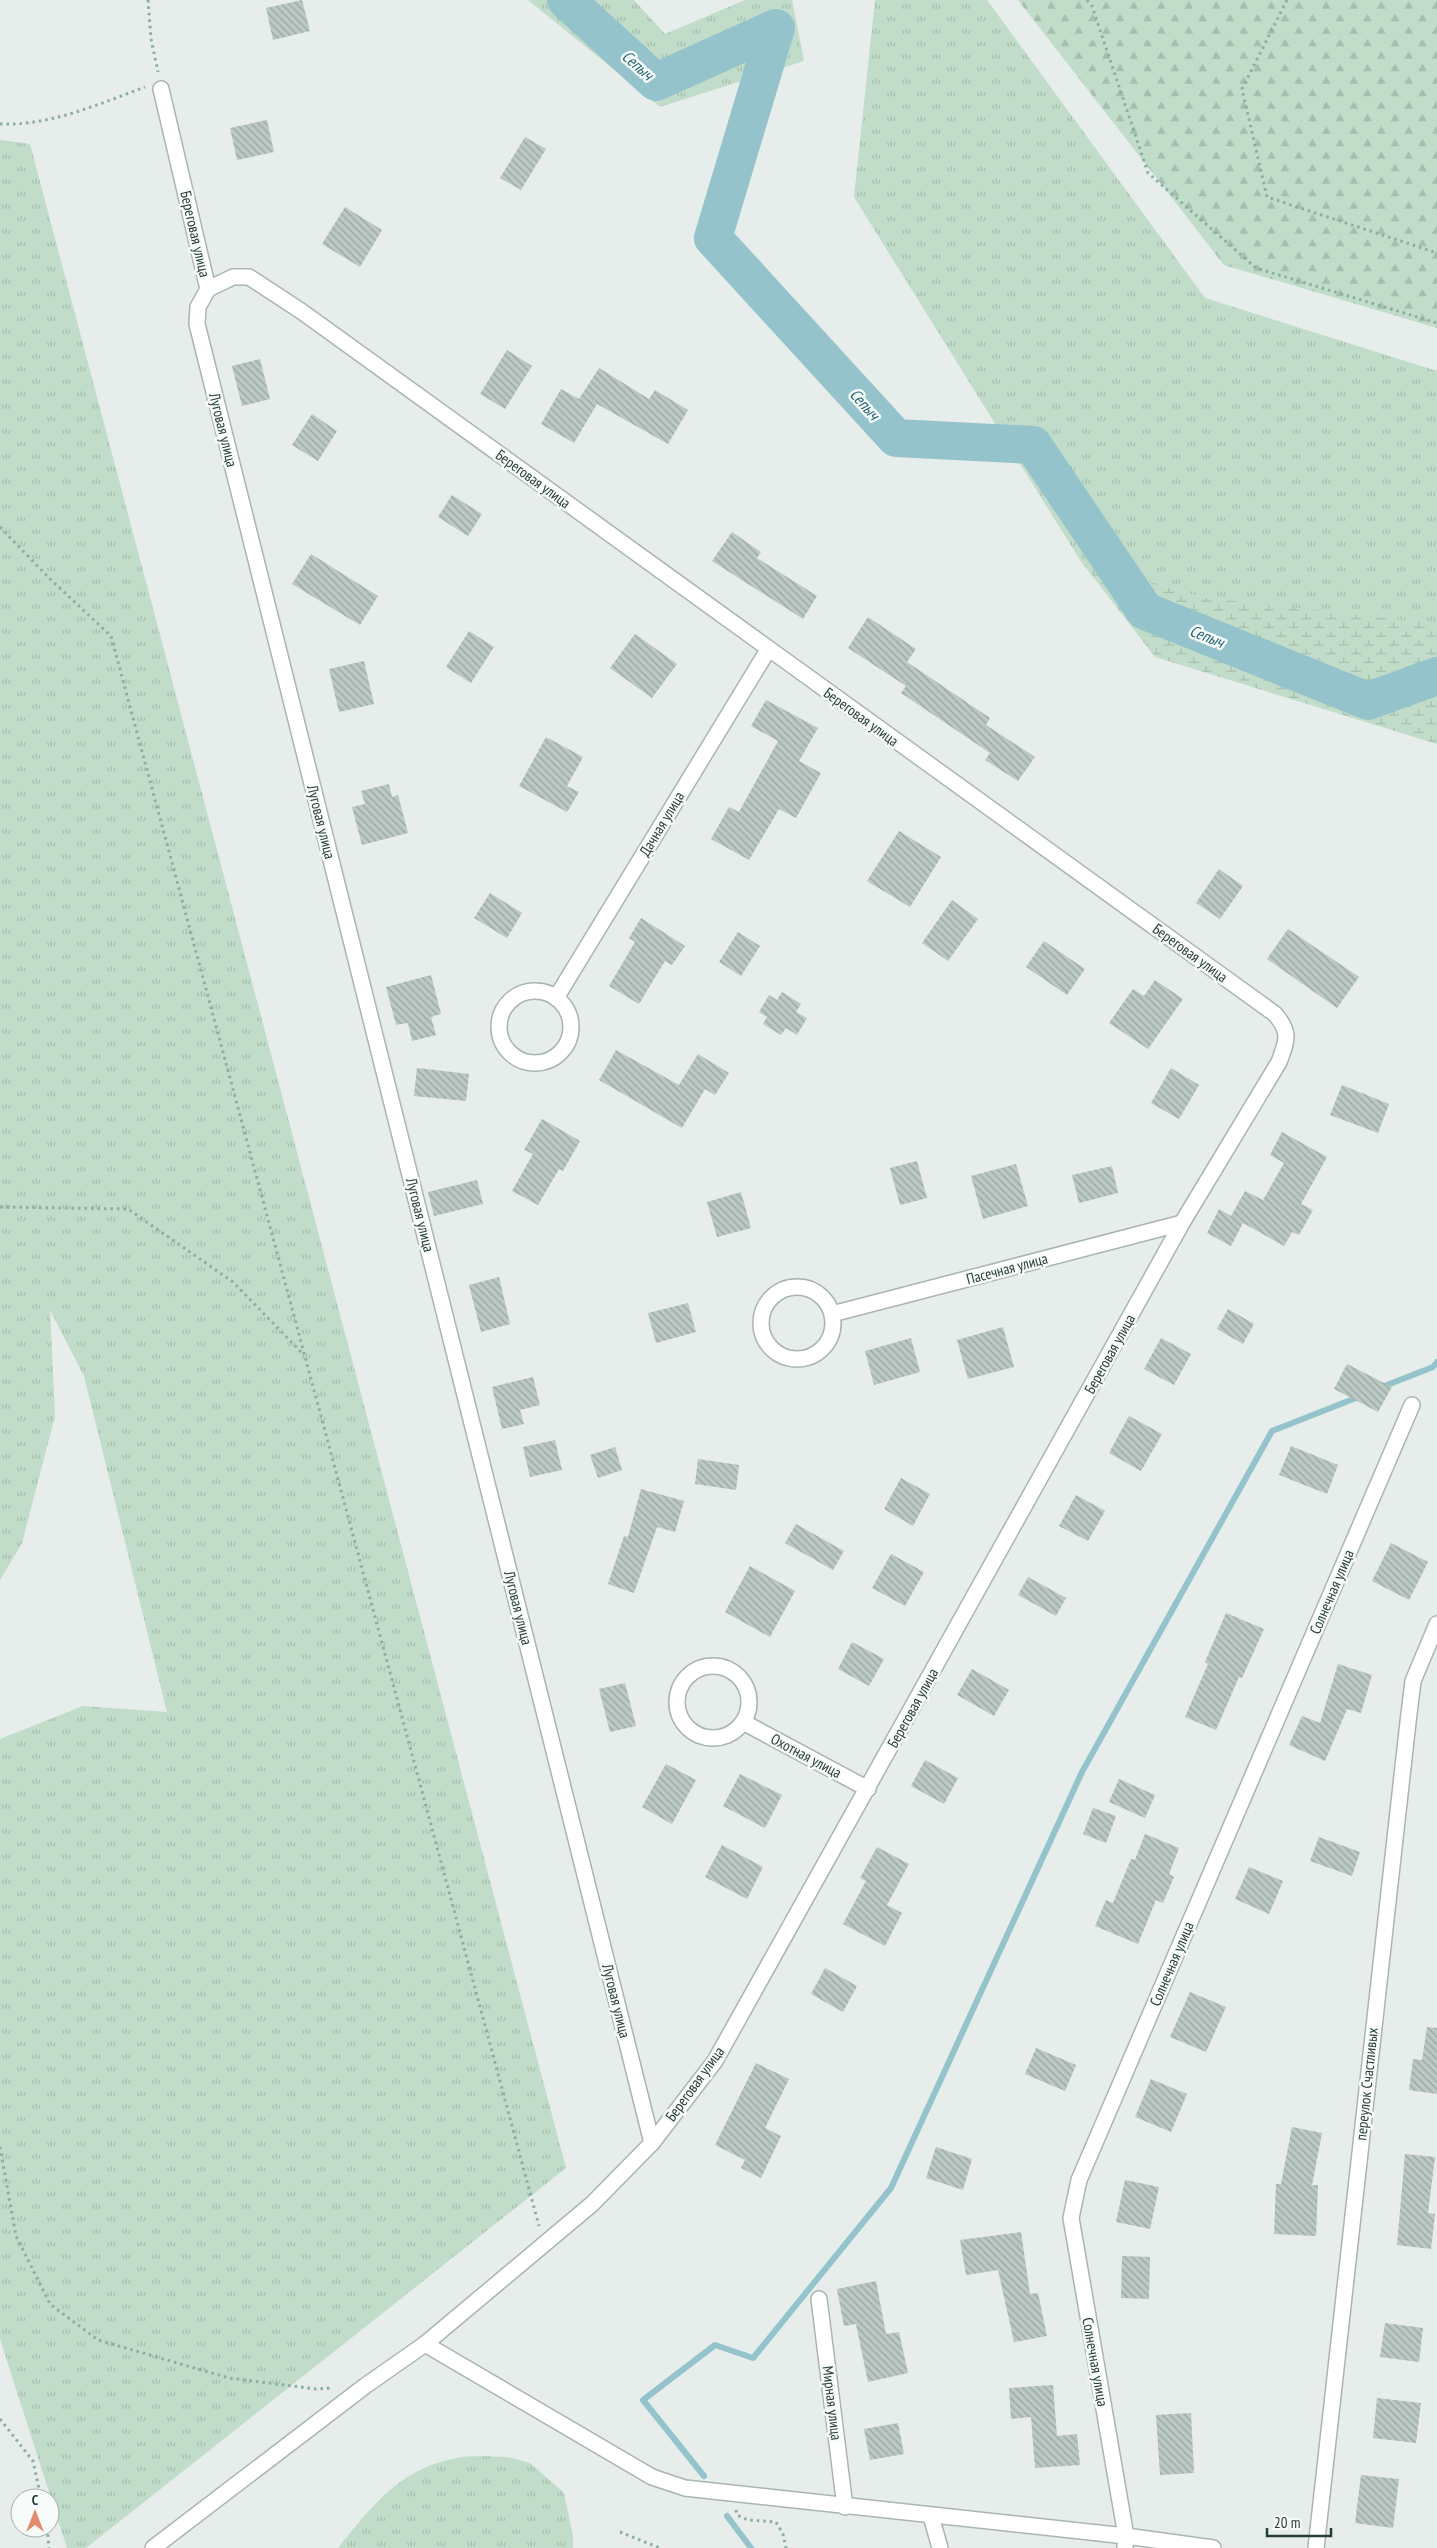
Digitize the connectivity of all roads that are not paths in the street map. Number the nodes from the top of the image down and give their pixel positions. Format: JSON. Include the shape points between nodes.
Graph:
{"nodes":[{"id":1,"x":160,"y":85,"type":"road end"},
{"id":2,"x":208,"y":290,"type":"junction"},
{"id":3,"x":768,"y":650,"type":"junction"},
{"id":4,"x":556,"y":998,"type":"junction"},
{"id":5,"x":1182,"y":1224,"type":"junction"},
{"id":6,"x":832,"y":1314,"type":"junction"},
{"id":7,"x":1412,"y":1405,"type":"dead end"},
{"id":8,"x":1437,"y":1624,"type":"edge"},
{"id":9,"x":743,"y":1722,"type":"junction"},
{"id":10,"x":868,"y":1789,"type":"junction"},
{"id":11,"x":652,"y":2143,"type":"junction"},
{"id":12,"x":819,"y":2299,"type":"dead end"},
{"id":13,"x":425,"y":2344,"type":"junction"},
{"id":14,"x":845,"y":2507,"type":"junction"},
{"id":15,"x":931,"y":2516,"type":"junction"},
{"id":16,"x":1125,"y":2542,"type":"edge"},
{"id":17,"x":153,"y":2548,"type":"edge"},
{"id":18,"x":940,"y":2548,"type":"edge"},
{"id":19,"x":1213,"y":2548,"type":"edge"},
{"id":20,"x":1316,"y":2548,"type":"edge"}],
"edges":[{"from":1,"to":2,"type":"street","name":"Береговая улица"},
{"from":2,"to":3,"type":"street","name":"Береговая улица","via":[[233,277],[249,278],[301,311]]},
{"from":2,"to":11,"type":"street","name":"Луговая улица","via":[[198,308],[197,324]]},
{"from":3,"to":4,"type":"street","name":"Дачная улица"},
{"from":3,"to":5,"type":"street","name":"Береговая улица","via":[[1275,1014],[1285,1026],[1286,1041],[1279,1062]]},
{"from":4,"to":4,"type":"street","via":[[529,992],[506,1007],[500,1035],[515,1057],[524,1062],[542,1063],[565,1048],[571,1020]]},
{"from":5,"to":6,"type":"street","name":"Пасечная улица"},
{"from":5,"to":10,"type":"street","name":"Береговая улица"},
{"from":6,"to":6,"type":"street","via":[[828,1305],[814,1292],[796,1287],[786,1289],[764,1307],[763,1335],[780,1355],[806,1358],[828,1342]]},
{"from":7,"to":16,"type":"street","name":"Солнечная улица","via":[[1079,2180],[1071,2218]]},
{"from":8,"to":20,"type":"street","name":"переулок Счастливых","via":[[1413,1681]]},
{"from":9,"to":9,"type":"street","via":[[749,1705],[748,1695],[746,1686],[733,1672],[706,1667],[683,1682],[677,1700],[678,1709],[693,1732],[711,1738],[720,1737],[737,1729]]},
{"from":9,"to":10,"type":"street","name":"Охотная улица"},
{"from":10,"to":11,"type":"street","name":"Береговая улица","via":[[715,2061]]},
{"from":11,"to":13,"type":"street","name":"Береговая улица","via":[[592,2204]]},
{"from":12,"to":14,"type":"street","name":"Мирная улица"},
{"from":13,"to":14,"type":"street","via":[[652,2477],[685,2488]]},
{"from":13,"to":17,"type":"street","name":"Береговая улица"},
{"from":14,"to":15,"type":"street"},
{"from":15,"to":16,"type":"street"},
{"from":15,"to":18,"type":"street"},
{"from":16,"to":19,"type":"street"}]}
